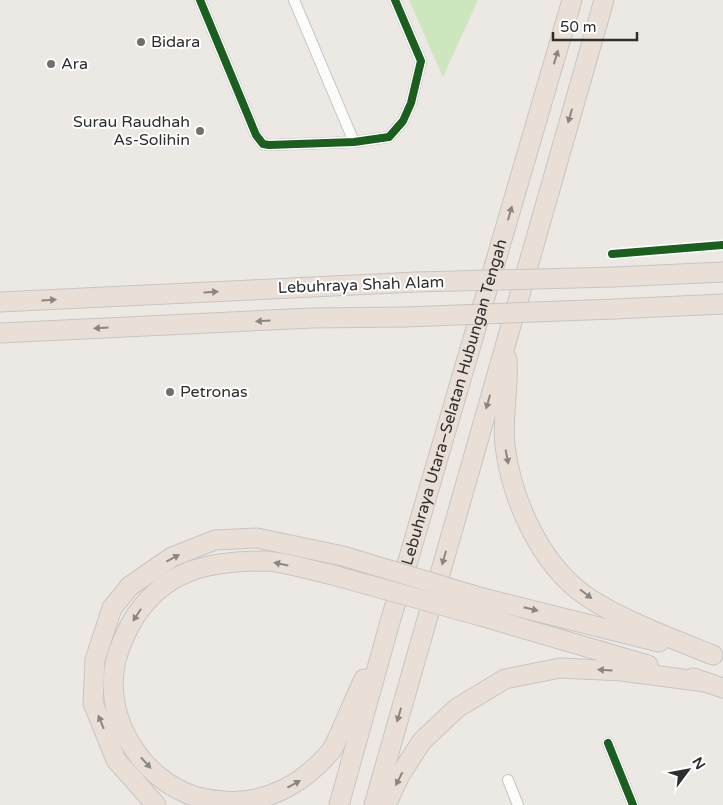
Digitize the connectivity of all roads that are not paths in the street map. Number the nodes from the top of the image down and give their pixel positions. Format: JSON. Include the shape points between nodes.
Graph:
{"nodes":[{"id":1,"x":200,"y":0,"type":"edge"},
{"id":2,"x":294,"y":0,"type":"edge"},
{"id":3,"x":395,"y":0,"type":"edge"},
{"id":4,"x":572,"y":0,"type":"edge"},
{"id":5,"x":604,"y":0,"type":"edge"},
{"id":6,"x":354,"y":142,"type":"junction"},
{"id":7,"x":723,"y":272,"type":"edge"},
{"id":8,"x":0,"y":302,"type":"edge"},
{"id":9,"x":723,"y":304,"type":"edge"},
{"id":10,"x":0,"y":333,"type":"edge"},
{"id":11,"x":506,"y":338,"type":"junction"},
{"id":12,"x":480,"y":606,"type":"junction"},
{"id":13,"x":388,"y":629,"type":"junction"},
{"id":14,"x":718,"y":656,"type":"edge"},
{"id":15,"x":705,"y":682,"type":"junction"},
{"id":16,"x":723,"y":688,"type":"edge"},
{"id":17,"x":608,"y":743,"type":"dead end"},
{"id":18,"x":508,"y":780,"type":"dead end"},
{"id":19,"x":156,"y":805,"type":"edge"},
{"id":20,"x":339,"y":805,"type":"edge"},
{"id":21,"x":374,"y":805,"type":"edge"},
{"id":22,"x":386,"y":805,"type":"edge"},
{"id":23,"x":518,"y":805,"type":"edge"},
{"id":24,"x":633,"y":805,"type":"edge"}],
"edges":[{"from":1,"to":6,"type":"street","via":[[256,135],[263,144]]},
{"from":2,"to":6,"type":"street"},
{"from":3,"to":6,"type":"street","via":[[421,61],[411,103],[403,121],[389,137]]},
{"from":13,"to":4,"type":"highway","name":"Lebuhraya Utara–Selatan Hubungan Tengah","one_way":true},
{"from":5,"to":11,"type":"highway","name":"Lebuhraya Utara–Selatan Hubungan Tengah","one_way":true},
{"from":8,"to":7,"type":"highway","name":"Lebuhraya Shah Alam","one_way":true,"bridge":true,"via":[[416,282]]},
{"from":9,"to":10,"type":"highway","name":"Lebuhraya Shah Alam","one_way":true,"bridge":true},
{"from":11,"to":14,"type":"highway","one_way":true,"via":[[505,445],[514,490],[531,530],[555,566],[586,595],[635,621]]},
{"from":11,"to":21,"type":"highway","name":"Lebuhraya Utara–Selatan Hubungan Tengah","one_way":true},
{"from":12,"to":13,"type":"highway","one_way":true,"bridge":true,"via":[[267,561],[212,565],[164,585],[147,599],[134,617],[119,646],[114,672],[116,709],[126,737],[144,763],[164,781],[208,799],[233,802],[259,799],[301,780],[332,750]]},
{"from":12,"to":14,"type":"highway","one_way":true},
{"from":12,"to":15,"type":"highway"},
{"from":19,"to":12,"type":"highway","one_way":true,"bridge":true,"via":[[116,760],[93,703],[94,660],[112,608],[130,586],[172,558],[215,540],[258,538],[343,556]]},
{"from":13,"to":20,"type":"highway","name":"Lebuhraya Utara–Selatan Hubungan Tengah"},
{"from":15,"to":16,"type":"highway"},
{"from":15,"to":22,"type":"highway","one_way":true,"via":[[622,671],[560,668],[505,679],[457,708],[422,741],[400,775]]},
{"from":17,"to":24,"type":"street"},
{"from":18,"to":23,"type":"street"}]}
